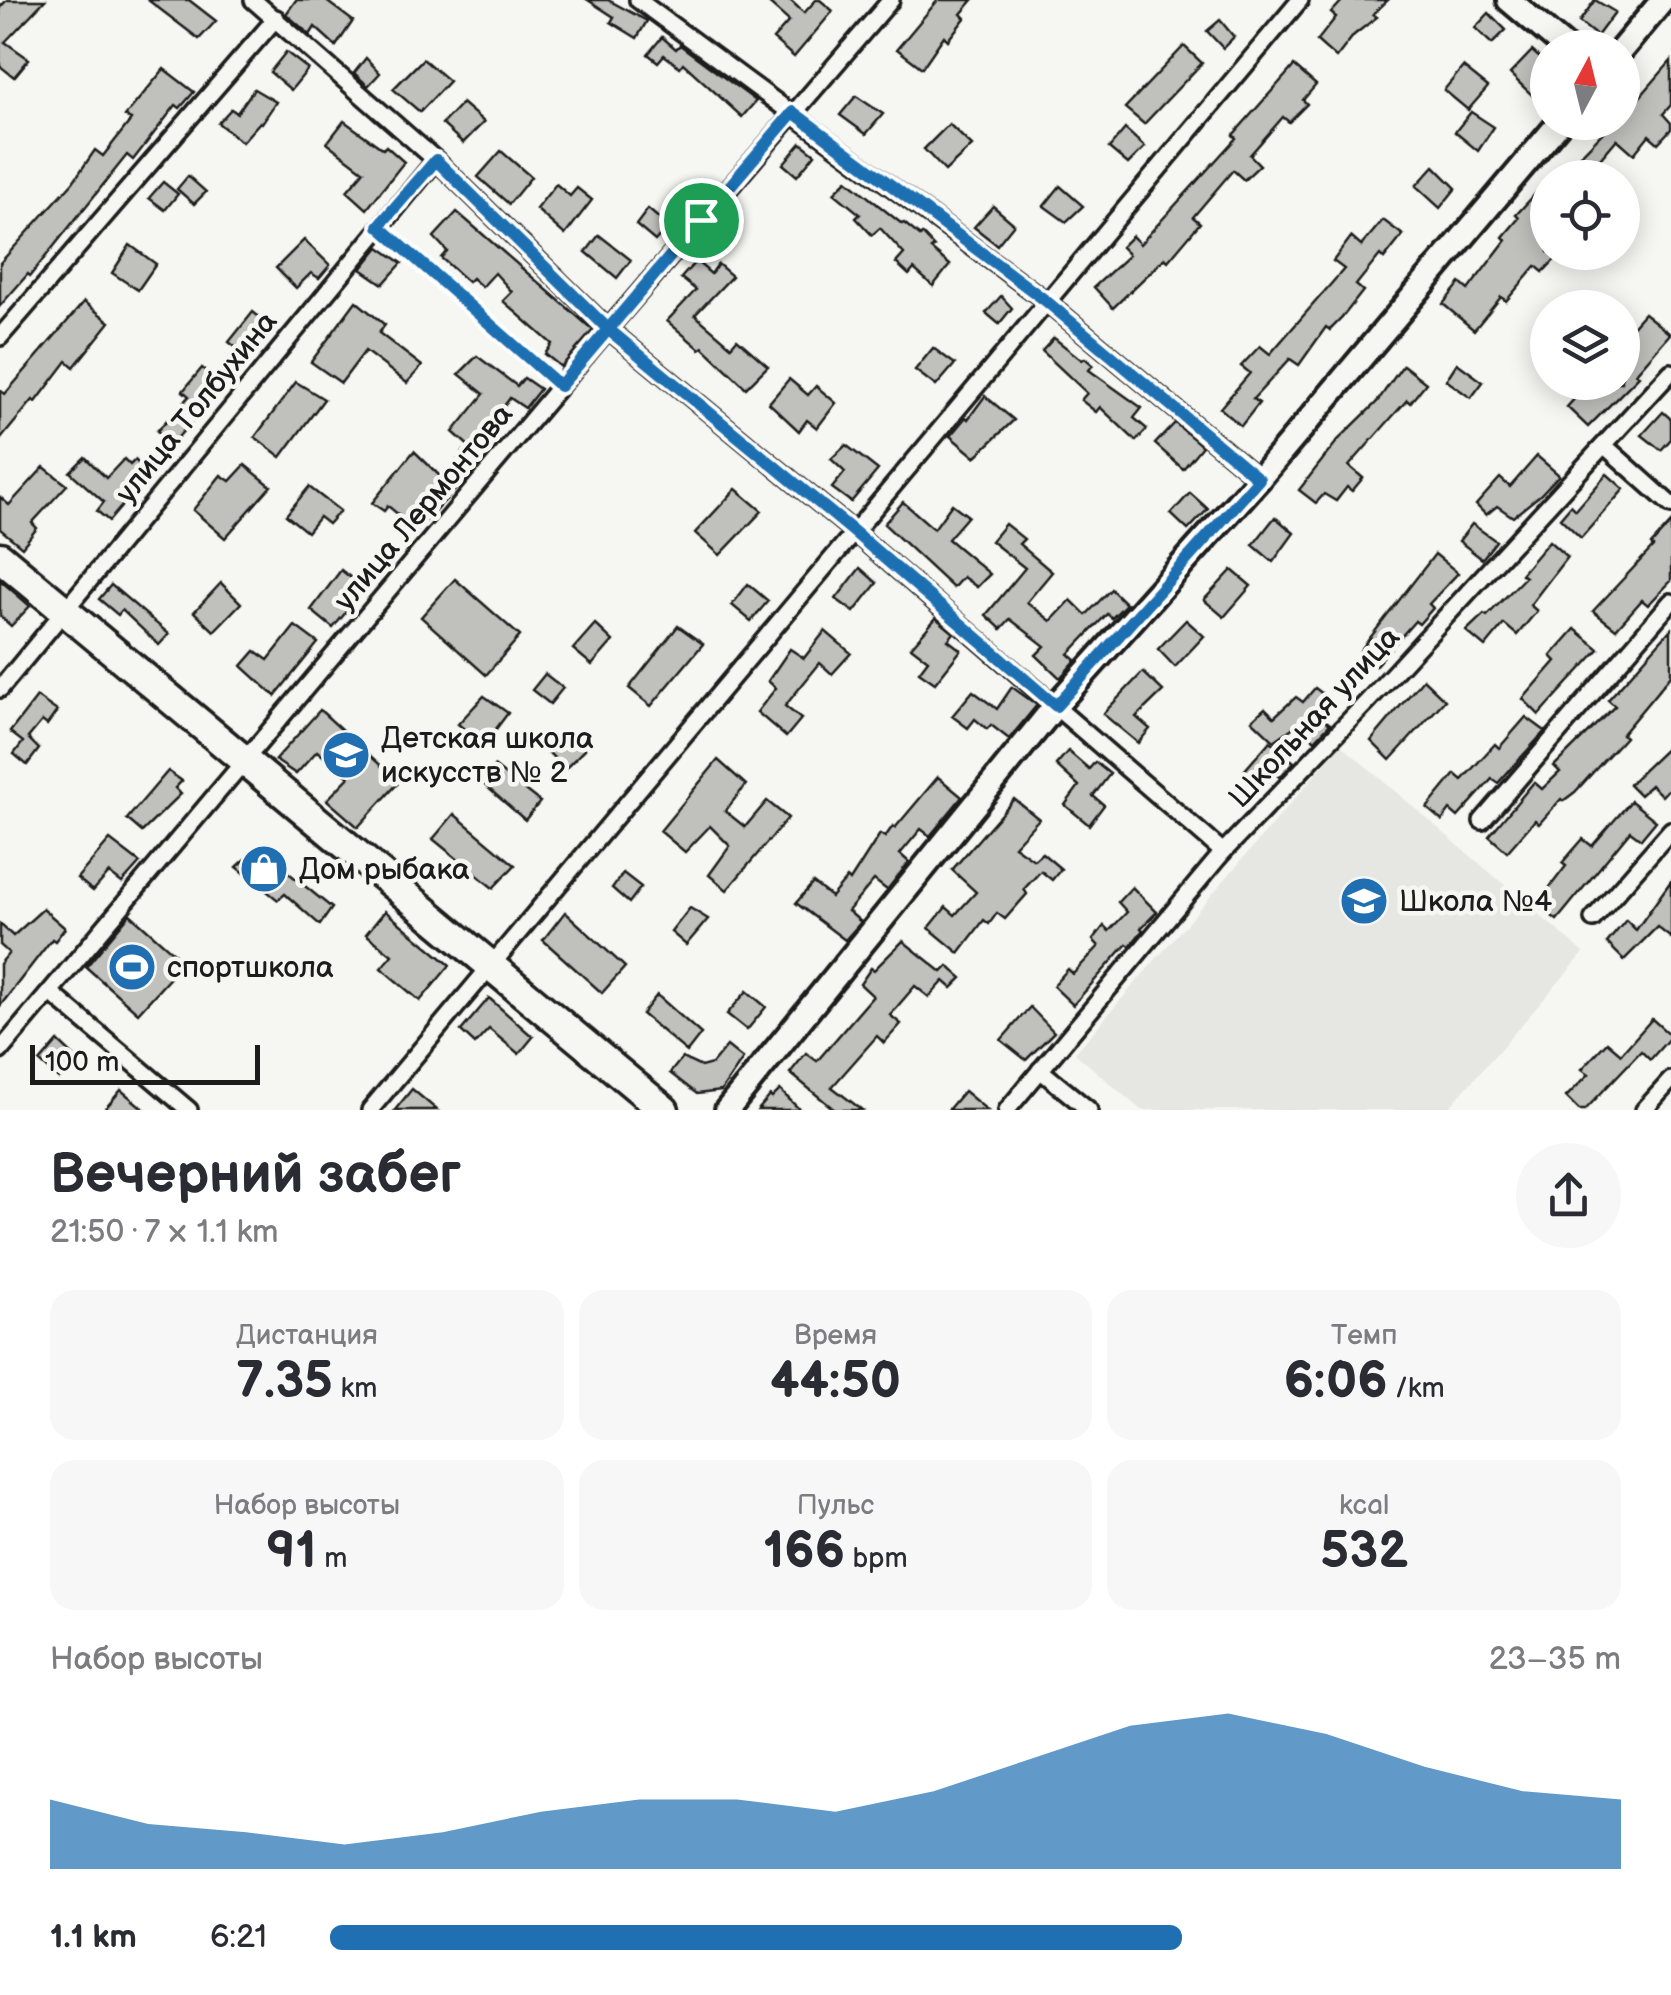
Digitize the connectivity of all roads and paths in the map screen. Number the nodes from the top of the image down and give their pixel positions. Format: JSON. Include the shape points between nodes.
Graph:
{"nodes":[{"id":1,"x":254,"y":0,"type":"edge"},
{"id":2,"x":638,"y":0,"type":"edge"},
{"id":3,"x":891,"y":0,"type":"edge"},
{"id":4,"x":1300,"y":0,"type":"edge"},
{"id":5,"x":1510,"y":0,"type":"edge"},
{"id":6,"x":1663,"y":0,"type":"edge"},
{"id":7,"x":276,"y":18,"type":"junction"},
{"id":8,"x":1545,"y":30,"type":"edge"},
{"id":9,"x":1638,"y":30,"type":"edge"},
{"id":10,"x":793,"y":112,"type":"junction"},
{"id":11,"x":1545,"y":140,"type":"edge"},
{"id":12,"x":436,"y":160,"type":"junction"},
{"id":13,"x":379,"y":226,"type":"junction"},
{"id":14,"x":1046,"y":301,"type":"junction"},
{"id":15,"x":608,"y":329,"type":"junction"},
{"id":16,"x":0,"y":337,"type":"edge"},
{"id":17,"x":1671,"y":372,"type":"edge"},
{"id":18,"x":560,"y":386,"type":"junction"},
{"id":19,"x":1605,"y":446,"type":"junction"},
{"id":20,"x":1259,"y":479,"type":"junction"},
{"id":21,"x":1671,"y":505,"type":"edge"},
{"id":22,"x":853,"y":531,"type":"junction"},
{"id":23,"x":0,"y":557,"type":"edge"},
{"id":24,"x":1671,"y":602,"type":"edge"},
{"id":25,"x":65,"y":610,"type":"junction"},
{"id":26,"x":0,"y":689,"type":"edge"},
{"id":27,"x":1056,"y":706,"type":"junction"},
{"id":28,"x":246,"y":762,"type":"junction"},
{"id":29,"x":1482,"y":822,"type":"dead end"},
{"id":30,"x":1671,"y":830,"type":"edge"},
{"id":31,"x":1223,"y":852,"type":"junction"},
{"id":32,"x":1593,"y":919,"type":"dead end"},
{"id":33,"x":490,"y":963,"type":"junction"},
{"id":34,"x":51,"y":993,"type":"junction"},
{"id":35,"x":0,"y":1051,"type":"edge"},
{"id":36,"x":1040,"y":1070,"type":"junction"},
{"id":37,"x":1671,"y":1080,"type":"edge"},
{"id":38,"x":189,"y":1110,"type":"edge"},
{"id":39,"x":370,"y":1110,"type":"edge"},
{"id":40,"x":664,"y":1110,"type":"edge"},
{"id":41,"x":727,"y":1110,"type":"edge"},
{"id":42,"x":1007,"y":1110,"type":"edge"},
{"id":43,"x":1089,"y":1110,"type":"edge"},
{"id":44,"x":1644,"y":1110,"type":"edge"}],
"edges":[{"from":1,"to":7,"type":"street"},
{"from":2,"to":10,"type":"street"},
{"from":3,"to":10,"type":"street","name":"улица Лермонтова"},
{"from":4,"to":14,"type":"street"},
{"from":5,"to":8,"type":"street"},
{"from":6,"to":9,"type":"street"},
{"from":7,"to":12,"type":"street"},
{"from":7,"to":16,"type":"street"},
{"from":10,"to":14,"type":"street"},
{"from":10,"to":15,"type":"street","name":"улица Лермонтова"},
{"from":11,"to":20,"type":"street"},
{"from":12,"to":13,"type":"street","name":"улица Толбухина"},
{"from":12,"to":15,"type":"street"},
{"from":13,"to":18,"type":"lane"},
{"from":13,"to":25,"type":"street","name":"улица Толбухина"},
{"from":14,"to":20,"type":"street"},
{"from":14,"to":22,"type":"street"},
{"from":15,"to":18,"type":"street","name":"улица Лермонтова"},
{"from":15,"to":22,"type":"street"},
{"from":17,"to":19,"type":"street","name":"Школьная улица"},
{"from":18,"to":28,"type":"street","name":"улица Лермонтова"},
{"from":19,"to":21,"type":"street"},
{"from":19,"to":31,"type":"street","name":"Школьная улица"},
{"from":20,"to":27,"type":"street"},
{"from":22,"to":27,"type":"street"},
{"from":22,"to":33,"type":"street"},
{"from":23,"to":25,"type":"highway"},
{"from":24,"to":29,"type":"street"},
{"from":25,"to":26,"type":"street","name":"улица Толбухина"},
{"from":25,"to":28,"type":"highway"},
{"from":27,"to":31,"type":"street"},
{"from":27,"to":41,"type":"street"},
{"from":28,"to":33,"type":"highway"},
{"from":28,"to":34,"type":"street","name":"улица Лермонтова"},
{"from":30,"to":32,"type":"street"},
{"from":31,"to":36,"type":"street","name":"Школьная улица"},
{"from":33,"to":39,"type":"street"},
{"from":33,"to":40,"type":"highway"},
{"from":34,"to":35,"type":"street","name":"улица Лермонтова"},
{"from":34,"to":38,"type":"street"},
{"from":36,"to":42,"type":"street","name":"Школьная улица"},
{"from":36,"to":43,"type":"street"},
{"from":37,"to":44,"type":"street"}]}
